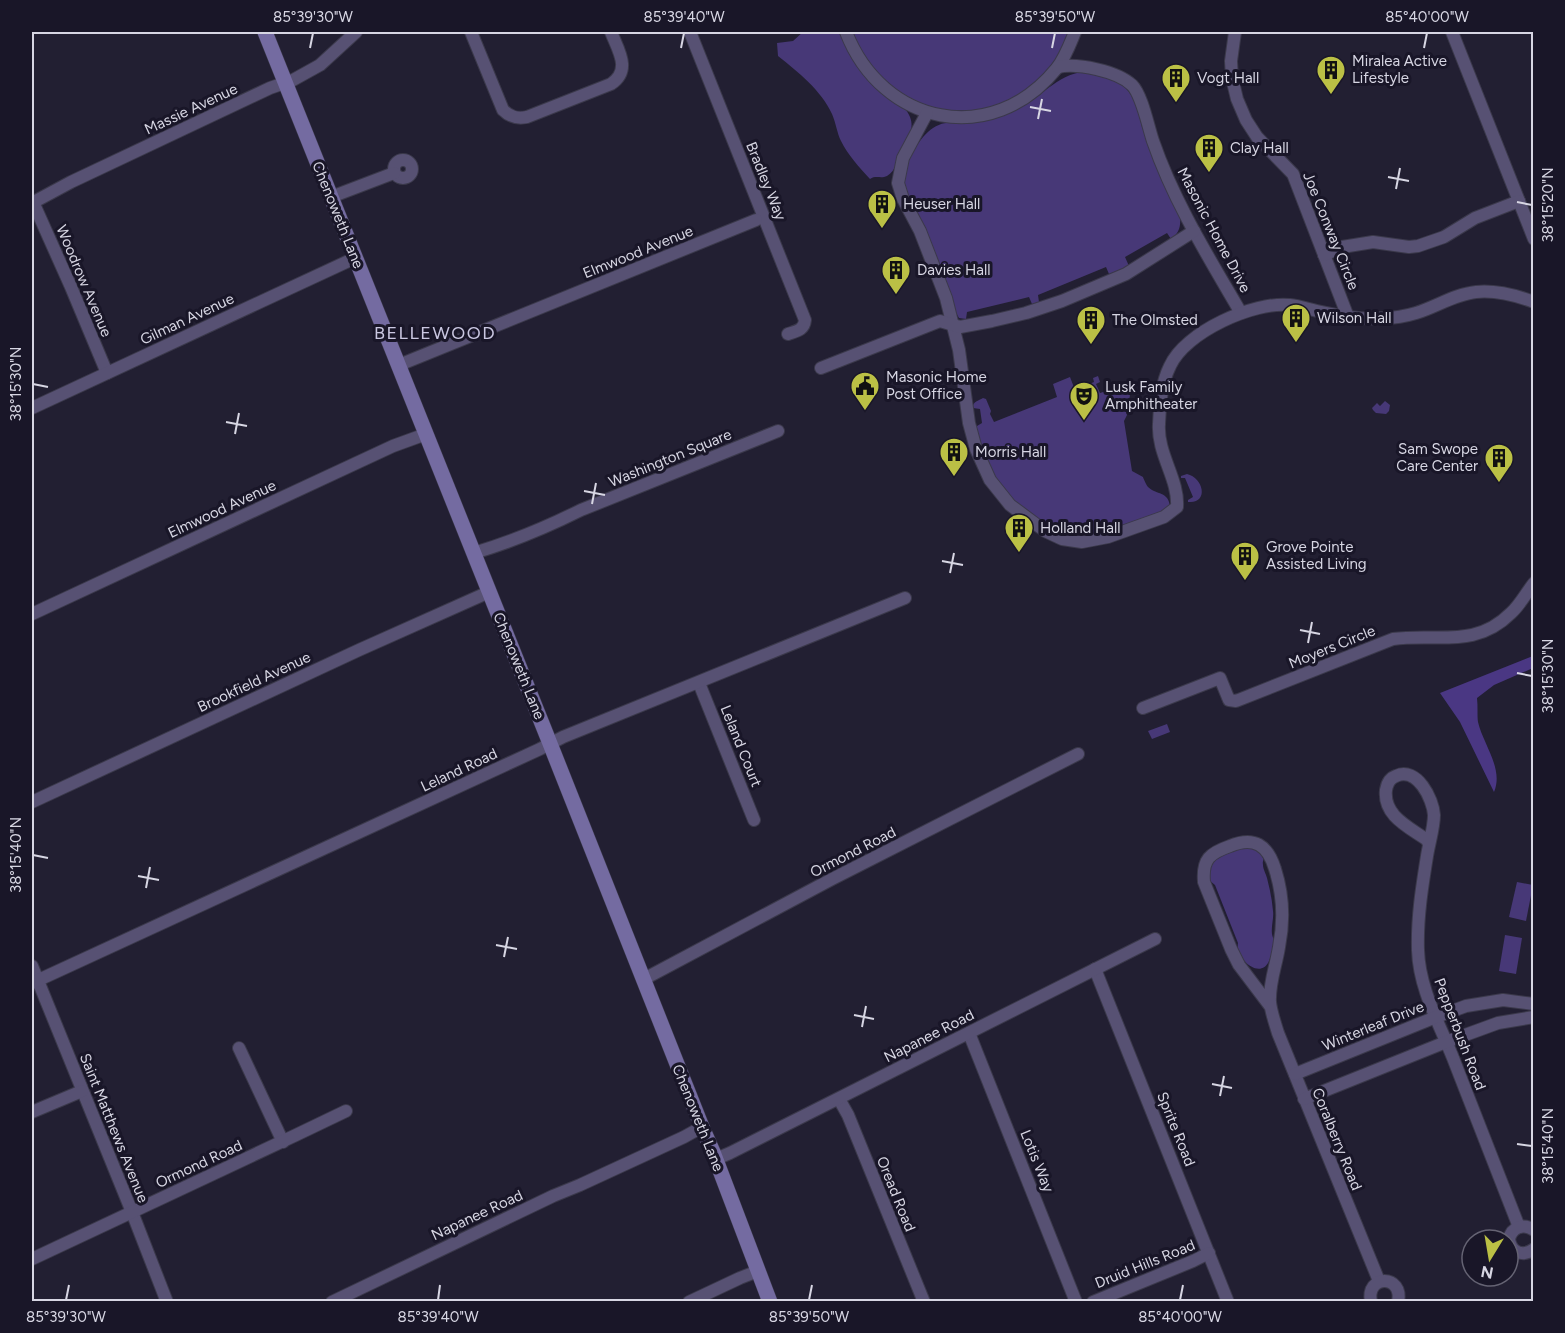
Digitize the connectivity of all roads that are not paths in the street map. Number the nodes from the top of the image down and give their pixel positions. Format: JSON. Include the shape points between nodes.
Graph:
{"nodes":[{"id":1,"x":265,"y":32,"type":"edge"},
{"id":2,"x":356,"y":32,"type":"edge"},
{"id":3,"x":471,"y":32,"type":"edge"},
{"id":4,"x":611,"y":32,"type":"edge"},
{"id":5,"x":690,"y":32,"type":"edge"},
{"id":6,"x":846,"y":32,"type":"edge"},
{"id":7,"x":1076,"y":32,"type":"edge"},
{"id":8,"x":1235,"y":32,"type":"edge"},
{"id":9,"x":1452,"y":32,"type":"edge"},
{"id":10,"x":1058,"y":67,"type":"junction"},
{"id":11,"x":286,"y":83,"type":"junction"},
{"id":12,"x":927,"y":113,"type":"junction"},
{"id":13,"x":394,"y":173,"type":"dead end"},
{"id":14,"x":331,"y":197,"type":"junction"},
{"id":15,"x":1519,"y":201,"type":"junction"},
{"id":16,"x":32,"y":202,"type":"edge"},
{"id":17,"x":756,"y":220,"type":"dead end"},
{"id":18,"x":1194,"y":231,"type":"junction"},
{"id":19,"x":1533,"y":239,"type":"edge"},
{"id":20,"x":1324,"y":255,"type":"junction"},
{"id":21,"x":355,"y":258,"type":"junction"},
{"id":22,"x":1533,"y":302,"type":"edge"},
{"id":23,"x":1241,"y":313,"type":"junction"},
{"id":24,"x":1348,"y":317,"type":"junction"},
{"id":25,"x":952,"y":324,"type":"junction"},
{"id":26,"x":788,"y":334,"type":"dead end"},
{"id":27,"x":399,"y":366,"type":"junction"},
{"id":28,"x":821,"y":368,"type":"dead end"},
{"id":29,"x":107,"y":373,"type":"junction"},
{"id":30,"x":32,"y":408,"type":"edge"},
{"id":31,"x":778,"y":431,"type":"dead end"},
{"id":32,"x":426,"y":434,"type":"junction"},
{"id":33,"x":474,"y":553,"type":"junction"},
{"id":34,"x":1533,"y":583,"type":"edge"},
{"id":35,"x":489,"y":592,"type":"junction"},
{"id":36,"x":905,"y":598,"type":"dead end"},
{"id":37,"x":32,"y":614,"type":"edge"},
{"id":38,"x":699,"y":683,"type":"junction"},
{"id":39,"x":1143,"y":708,"type":"dead end"},
{"id":40,"x":550,"y":744,"type":"junction"},
{"id":41,"x":1078,"y":754,"type":"dead end"},
{"id":42,"x":32,"y":802,"type":"edge"},
{"id":43,"x":754,"y":820,"type":"dead end"},
{"id":44,"x":1429,"y":844,"type":"junction"},
{"id":45,"x":1155,"y":939,"type":"dead end"},
{"id":46,"x":32,"y":966,"type":"edge"},
{"id":47,"x":1095,"y":969,"type":"junction"},
{"id":48,"x":1274,"y":969,"type":"junction"},
{"id":49,"x":1244,"y":972,"type":"junction"},
{"id":50,"x":644,"y":979,"type":"junction"},
{"id":51,"x":34,"y":982,"type":"edge"},
{"id":52,"x":1533,"y":1004,"type":"edge"},
{"id":53,"x":1270,"y":1006,"type":"junction"},
{"id":54,"x":1436,"y":1017,"type":"junction"},
{"id":55,"x":1533,"y":1017,"type":"edge"},
{"id":56,"x":969,"y":1033,"type":"junction"},
{"id":57,"x":1446,"y":1042,"type":"junction"},
{"id":58,"x":239,"y":1048,"type":"dead end"},
{"id":59,"x":1295,"y":1074,"type":"junction"},
{"id":60,"x":82,"y":1090,"type":"junction"},
{"id":61,"x":839,"y":1099,"type":"junction"},
{"id":62,"x":1305,"y":1099,"type":"junction"},
{"id":63,"x":346,"y":1111,"type":"dead end"},
{"id":64,"x":32,"y":1112,"type":"edge"},
{"id":65,"x":702,"y":1127,"type":"junction"},
{"id":66,"x":283,"y":1142,"type":"junction"},
{"id":67,"x":716,"y":1159,"type":"junction"},
{"id":68,"x":132,"y":1212,"type":"junction"},
{"id":69,"x":1519,"y":1227,"type":"junction"},
{"id":70,"x":1533,"y":1230,"type":"edge"},
{"id":71,"x":1533,"y":1249,"type":"edge"},
{"id":72,"x":1209,"y":1253,"type":"junction"},
{"id":73,"x":32,"y":1259,"type":"edge"},
{"id":74,"x":758,"y":1271,"type":"junction"},
{"id":75,"x":1379,"y":1281,"type":"junction"},
{"id":76,"x":167,"y":1302,"type":"edge"},
{"id":77,"x":332,"y":1302,"type":"edge"},
{"id":78,"x":689,"y":1302,"type":"edge"},
{"id":79,"x":771,"y":1302,"type":"edge"},
{"id":80,"x":924,"y":1302,"type":"edge"},
{"id":81,"x":1076,"y":1302,"type":"edge"},
{"id":82,"x":1092,"y":1302,"type":"edge"},
{"id":83,"x":1228,"y":1302,"type":"edge"},
{"id":84,"x":1371,"y":1302,"type":"edge"},
{"id":85,"x":1398,"y":1302,"type":"edge"}],
"edges":[{"from":1,"to":11,"type":"main road","name":"Chenoweth Lane"},
{"from":2,"to":11,"type":"street","name":"Massie Avenue","via":[[320,65]]},
{"from":3,"to":4,"type":"street","via":[[503,110],[516,118],[614,82],[623,64]]},
{"from":5,"to":26,"type":"street","name":"Bradley Way","via":[[805,320],[801,329]]},
{"from":6,"to":12,"type":"street","via":[[864,66],[879,83],[895,97]]},
{"from":7,"to":10,"type":"street"},
{"from":8,"to":20,"type":"street","name":"Joe Conway Circle","via":[[1231,61],[1237,99],[1257,137],[1292,172]]},
{"from":9,"to":15,"type":"street"},
{"from":10,"to":12,"type":"street","via":[[1025,98],[1004,109],[960,117]]},
{"from":10,"to":18,"type":"street","name":"Masonic Home Drive","via":[[1114,73],[1134,87],[1165,172]]},
{"from":11,"to":14,"type":"main road","name":"Chenoweth Lane"},
{"from":11,"to":16,"type":"street","name":"Massie Avenue"},
{"from":12,"to":25,"type":"street","name":"Masonic Home Drive","via":[[903,158],[898,183],[946,298]]},
{"from":13,"to":14,"type":"street"},
{"from":14,"to":21,"type":"main road","name":"Chenoweth Lane"},
{"from":15,"to":19,"type":"street"},
{"from":15,"to":20,"type":"street","via":[[1418,246],[1373,242],[1342,247]]},
{"from":16,"to":29,"type":"street","name":"Woodrow Avenue"},
{"from":17,"to":27,"type":"street","name":"Elmwood Avenue"},
{"from":18,"to":23,"type":"street","name":"Masonic Home Drive"},
{"from":18,"to":25,"type":"street","via":[[1126,274],[1081,294],[992,321],[960,327]]},
{"from":20,"to":24,"type":"street","name":"Joe Conway Circle"},
{"from":21,"to":27,"type":"main road","name":"Chenoweth Lane"},
{"from":21,"to":29,"type":"street","name":"Gilman Avenue"},
{"from":22,"to":24,"type":"street","via":[[1503,293],[1474,292],[1396,318]]},
{"from":23,"to":24,"type":"street","via":[[1290,305]]},
{"from":23,"to":25,"type":"street","name":"Masonic Home Drive","via":[[1205,330],[1180,349],[1164,381],[1158,426],[1177,507],[1169,515],[1088,542],[1062,539],[1045,531],[1010,505],[990,480],[977,454],[969,423]]},
{"from":25,"to":28,"type":"street","via":[[940,321]]},
{"from":27,"to":32,"type":"main road","name":"Chenoweth Lane"},
{"from":29,"to":30,"type":"street","name":"Gilman Avenue"},
{"from":31,"to":33,"type":"street","name":"Washington Square"},
{"from":32,"to":33,"type":"main road","name":"Chenoweth Lane"},
{"from":32,"to":37,"type":"street","name":"Elmwood Avenue"},
{"from":33,"to":35,"type":"main road","name":"Chenoweth Lane"},
{"from":34,"to":39,"type":"street","name":"Moyers Circle","via":[[1512,613],[1475,635],[1393,639],[1236,701],[1229,700],[1220,678]]},
{"from":35,"to":40,"type":"main road","name":"Chenoweth Lane"},
{"from":35,"to":42,"type":"street","name":"Brookfield Avenue"},
{"from":36,"to":38,"type":"street","name":"Leland Road"},
{"from":38,"to":40,"type":"street","name":"Leland Road"},
{"from":38,"to":43,"type":"street","name":"Leland Court"},
{"from":40,"to":50,"type":"main road","name":"Chenoweth Lane"},
{"from":40,"to":51,"type":"street","name":"Leland Road"},
{"from":41,"to":50,"type":"street","name":"Ormond Road"},
{"from":44,"to":44,"type":"street","name":"Pepperbush Road","via":[[1434,818],[1426,791],[1410,775],[1398,774],[1386,788],[1392,813]]},
{"from":44,"to":54,"type":"street","name":"Pepperbush Road","via":[[1418,920],[1418,958]]},
{"from":45,"to":47,"type":"street","name":"Napanee Road"},
{"from":46,"to":51,"type":"street","name":"Saint Matthews Avenue"},
{"from":47,"to":56,"type":"street","name":"Napanee Road"},
{"from":47,"to":72,"type":"street","name":"Sprite Road"},
{"from":48,"to":49,"type":"street","via":[[1260,975]]},
{"from":48,"to":49,"type":"street","name":"Coralberry Road","via":[[1282,917],[1275,868],[1260,845],[1241,842],[1215,852],[1203,873]]},
{"from":48,"to":53,"type":"street","name":"Coralberry Road"},
{"from":49,"to":53,"type":"street","name":"Coralberry Road"},
{"from":50,"to":65,"type":"main road","name":"Chenoweth Lane"},
{"from":51,"to":60,"type":"street","name":"Saint Matthews Avenue"},
{"from":52,"to":54,"type":"street","name":"Winterleaf Drive","via":[[1486,1002]]},
{"from":53,"to":59,"type":"street","name":"Coralberry Road"},
{"from":54,"to":57,"type":"street","name":"Pepperbush Road"},
{"from":54,"to":59,"type":"street","name":"Winterleaf Drive"},
{"from":55,"to":57,"type":"street","via":[[1498,1023]]},
{"from":56,"to":61,"type":"street","name":"Napanee Road"},
{"from":56,"to":81,"type":"street","name":"Lotis Way"},
{"from":57,"to":62,"type":"street"},
{"from":57,"to":69,"type":"street","name":"Pepperbush Road"},
{"from":58,"to":66,"type":"street"},
{"from":59,"to":62,"type":"street","name":"Coralberry Road"},
{"from":60,"to":64,"type":"street"},
{"from":60,"to":68,"type":"street","name":"Saint Matthews Avenue"},
{"from":61,"to":67,"type":"street","name":"Napanee Road"},
{"from":61,"to":80,"type":"street","name":"Oread Road"},
{"from":62,"to":75,"type":"street","name":"Coralberry Road"},
{"from":63,"to":66,"type":"street","name":"Ormond Road"},
{"from":65,"to":67,"type":"main road","name":"Chenoweth Lane"},
{"from":65,"to":77,"type":"street","name":"Napanee Road"},
{"from":66,"to":68,"type":"street","name":"Ormond Road"},
{"from":67,"to":74,"type":"main road","name":"Chenoweth Lane"},
{"from":68,"to":73,"type":"street","name":"Ormond Road"},
{"from":68,"to":76,"type":"street","name":"Saint Matthews Avenue"},
{"from":69,"to":70,"type":"street"},
{"from":69,"to":71,"type":"street","via":[[1510,1234],[1513,1249],[1522,1254]]},
{"from":72,"to":82,"type":"street","name":"Druid Hills Road"},
{"from":72,"to":83,"type":"street","name":"Sprite Road"},
{"from":74,"to":78,"type":"street"},
{"from":74,"to":79,"type":"main road","name":"Chenoweth Lane"},
{"from":75,"to":84,"type":"street","via":[[1369,1295]]},
{"from":75,"to":85,"type":"street","via":[[1395,1285],[1399,1290]]}]}
